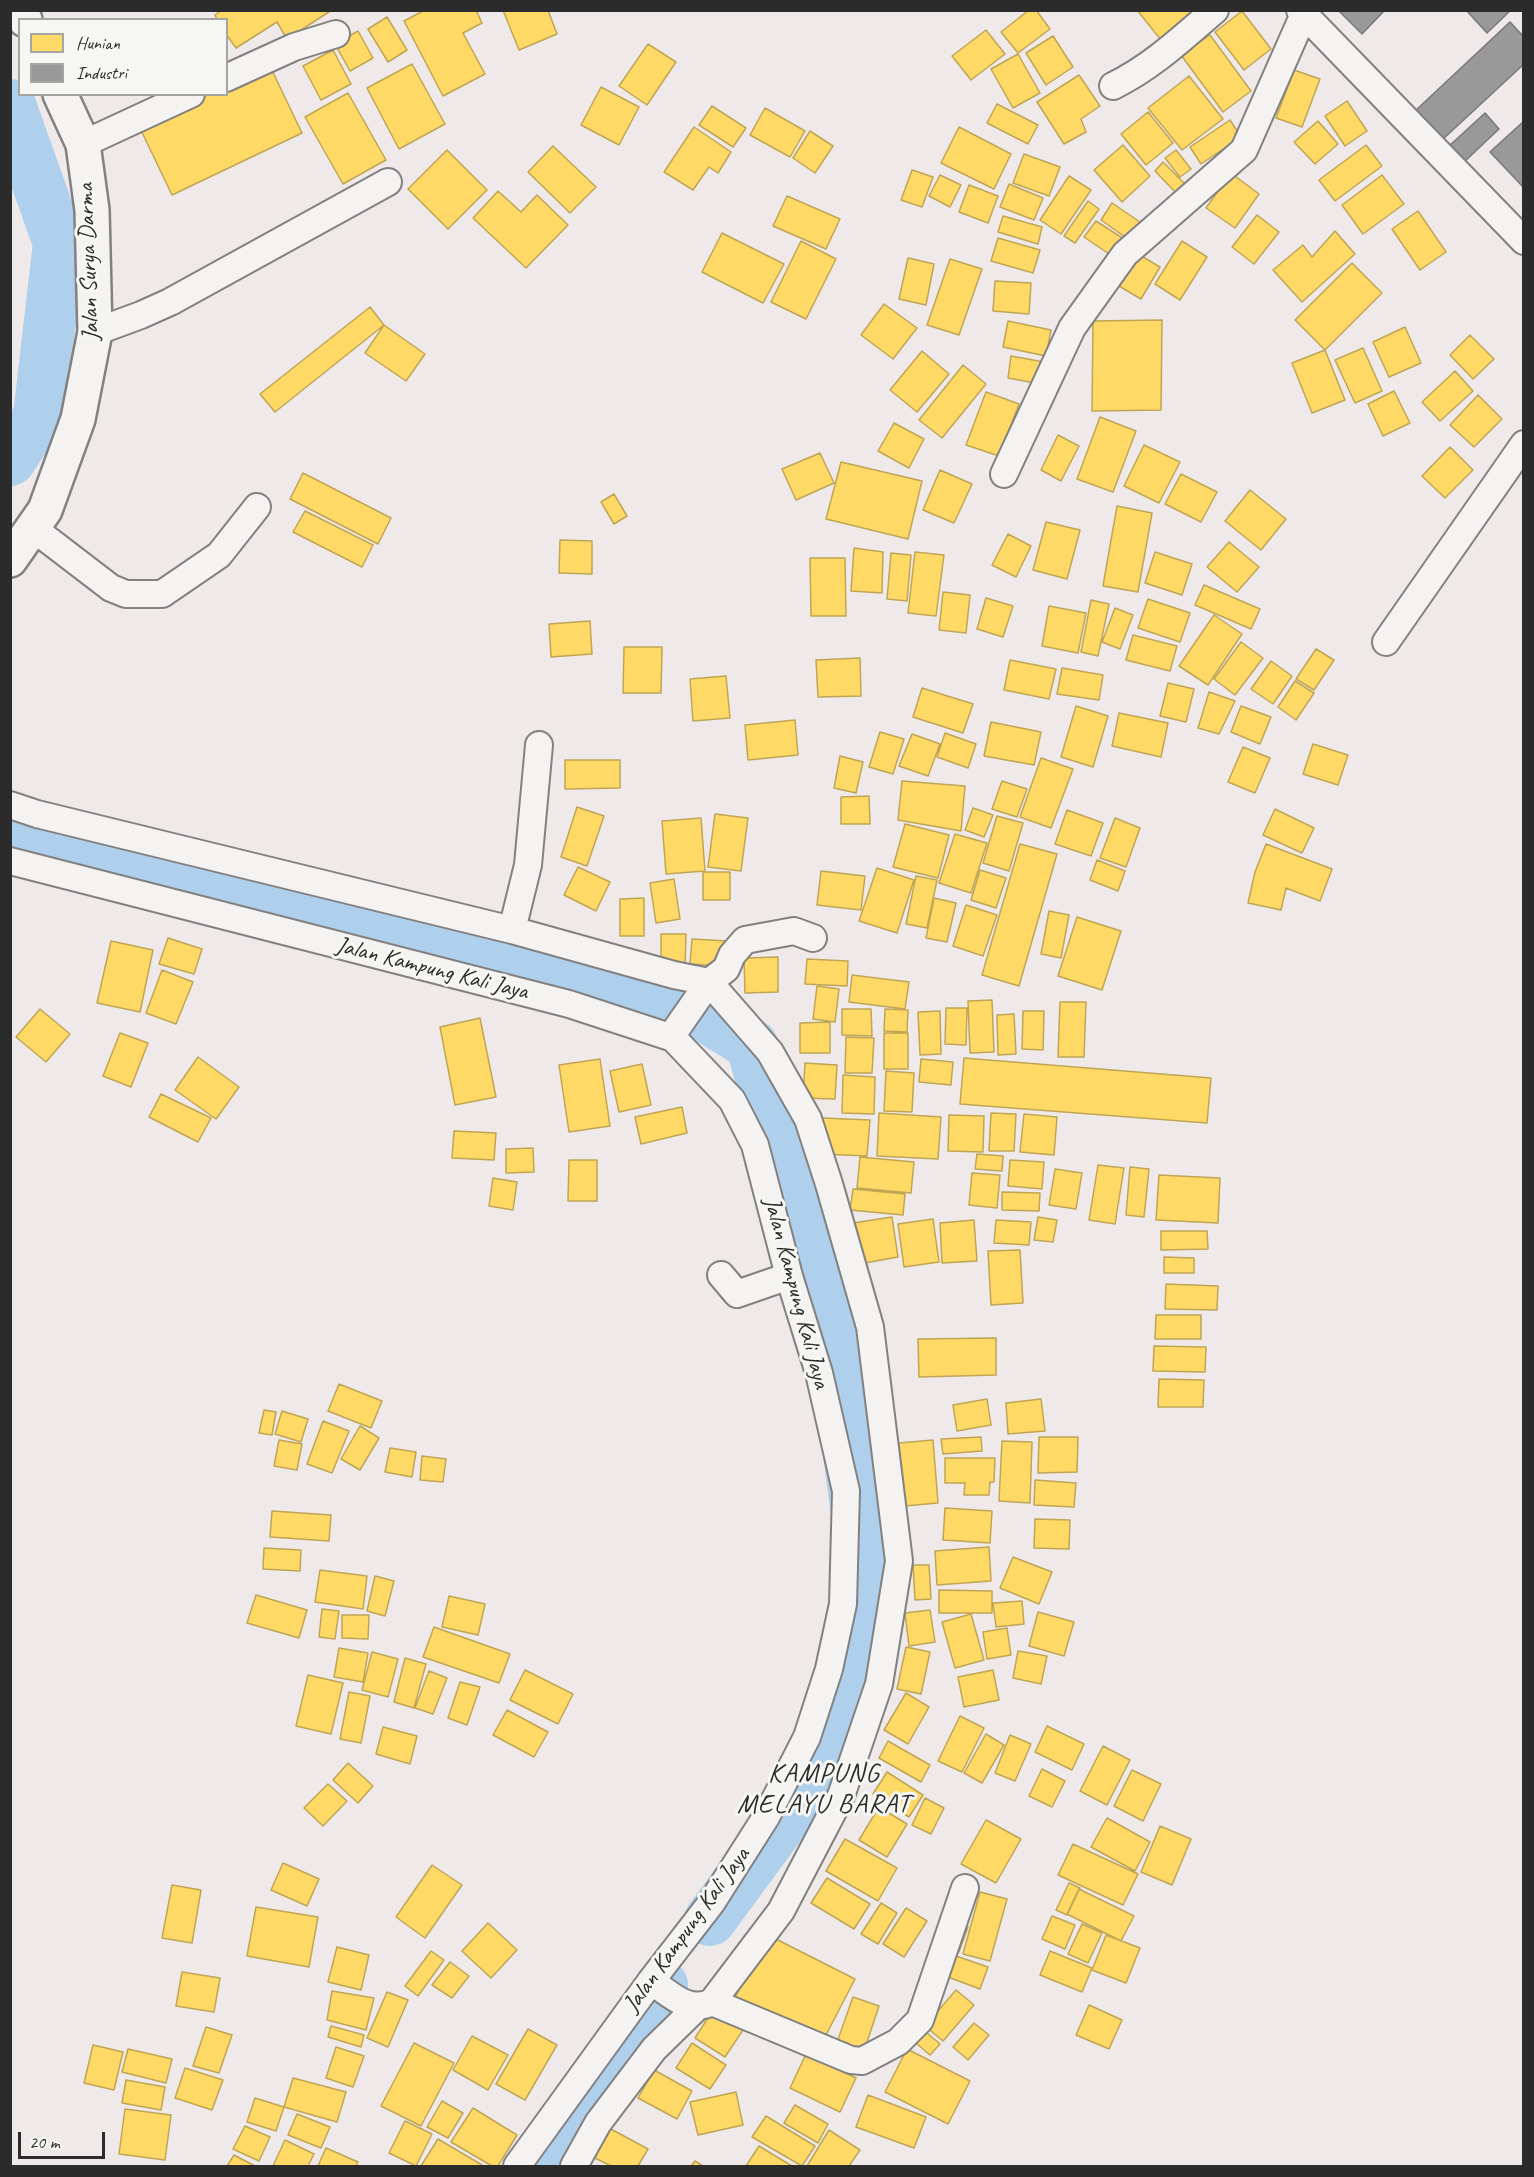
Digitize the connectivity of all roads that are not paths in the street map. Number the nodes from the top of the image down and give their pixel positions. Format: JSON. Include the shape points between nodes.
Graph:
{"nodes":[{"id":1,"x":1215,"y":10,"type":"edge"},
{"id":2,"x":1302,"y":12,"type":"edge"},
{"id":3,"x":336,"y":34,"type":"dead end"},
{"id":4,"x":228,"y":77,"type":"edge"},
{"id":5,"x":1113,"y":86,"type":"dead end"},
{"id":6,"x":61,"y":96,"type":"edge"},
{"id":7,"x":187,"y":96,"type":"edge"},
{"id":8,"x":83,"y":144,"type":"junction"},
{"id":9,"x":388,"y":182,"type":"dead end"},
{"id":10,"x":1524,"y":241,"type":"edge"},
{"id":11,"x":96,"y":332,"type":"junction"},
{"id":12,"x":1524,"y":444,"type":"edge"},
{"id":13,"x":1004,"y":474,"type":"dead end"},
{"id":14,"x":257,"y":507,"type":"dead end"},
{"id":15,"x":34,"y":529,"type":"junction"},
{"id":16,"x":10,"y":560,"type":"edge"},
{"id":17,"x":1386,"y":642,"type":"dead end"},
{"id":18,"x":539,"y":745,"type":"dead end"},
{"id":19,"x":10,"y":805,"type":"edge"},
{"id":20,"x":10,"y":861,"type":"edge"},
{"id":21,"x":512,"y":930,"type":"junction"},
{"id":22,"x":813,"y":938,"type":"dead end"},
{"id":23,"x":704,"y":989,"type":"junction"},
{"id":24,"x":675,"y":1033,"type":"junction"},
{"id":25,"x":721,"y":1275,"type":"dead end"},
{"id":26,"x":789,"y":1276,"type":"junction"},
{"id":27,"x":965,"y":1888,"type":"dead end"},
{"id":28,"x":655,"y":1984,"type":"junction"},
{"id":29,"x":698,"y":2005,"type":"junction"},
{"id":30,"x":517,"y":2166,"type":"edge"},
{"id":31,"x":574,"y":2166,"type":"edge"}],
"edges":[{"from":1,"to":5,"type":"street","via":[[1159,59]]},
{"from":2,"to":10,"type":"street"},
{"from":2,"to":13,"type":"street","via":[[1244,150],[1125,254],[1072,328]]},
{"from":3,"to":4,"type":"street","via":[[294,47]]},
{"from":6,"to":8,"type":"main road","name":"Jalan Surya Darma"},
{"from":7,"to":8,"type":"street"},
{"from":8,"to":11,"type":"main road","name":"Jalan Surya Darma","via":[[92,210]]},
{"from":9,"to":11,"type":"street","via":[[170,302]]},
{"from":11,"to":15,"type":"main road","name":"Jalan Surya Darma","via":[[78,419],[45,510]]},
{"from":12,"to":17,"type":"street"},
{"from":14,"to":15,"type":"street","via":[[219,555],[162,594],[126,594],[111,588]]},
{"from":15,"to":16,"type":"main road","name":"Jalan Surya Darma"},
{"from":18,"to":21,"type":"street","via":[[528,865]]},
{"from":19,"to":21,"type":"street"},
{"from":20,"to":24,"type":"street","name":"Jalan Kampung Kali Jaya"},
{"from":21,"to":23,"type":"street","via":[[674,975]]},
{"from":22,"to":23,"type":"street","via":[[794,931],[745,940],[726,969]]},
{"from":23,"to":24,"type":"street"},
{"from":23,"to":29,"type":"street","via":[[770,1052],[808,1119],[870,1327],[899,1561],[879,1684],[841,1796],[781,1911]]},
{"from":24,"to":26,"type":"street","name":"Jalan Kampung Kali Jaya","via":[[732,1100],[755,1145]]},
{"from":25,"to":26,"type":"street","via":[[737,1294]]},
{"from":26,"to":28,"type":"street","name":"Jalan Kampung Kali Jaya","via":[[819,1373],[846,1491],[843,1604],[829,1669],[807,1737],[766,1817]]},
{"from":27,"to":29,"type":"street","via":[[920,2020],[898,2042],[862,2061]]},
{"from":28,"to":29,"type":"street"},
{"from":28,"to":30,"type":"street","name":"Jalan Kampung Kali Jaya"},
{"from":29,"to":31,"type":"street","via":[[647,2058],[598,2123]]}]}
